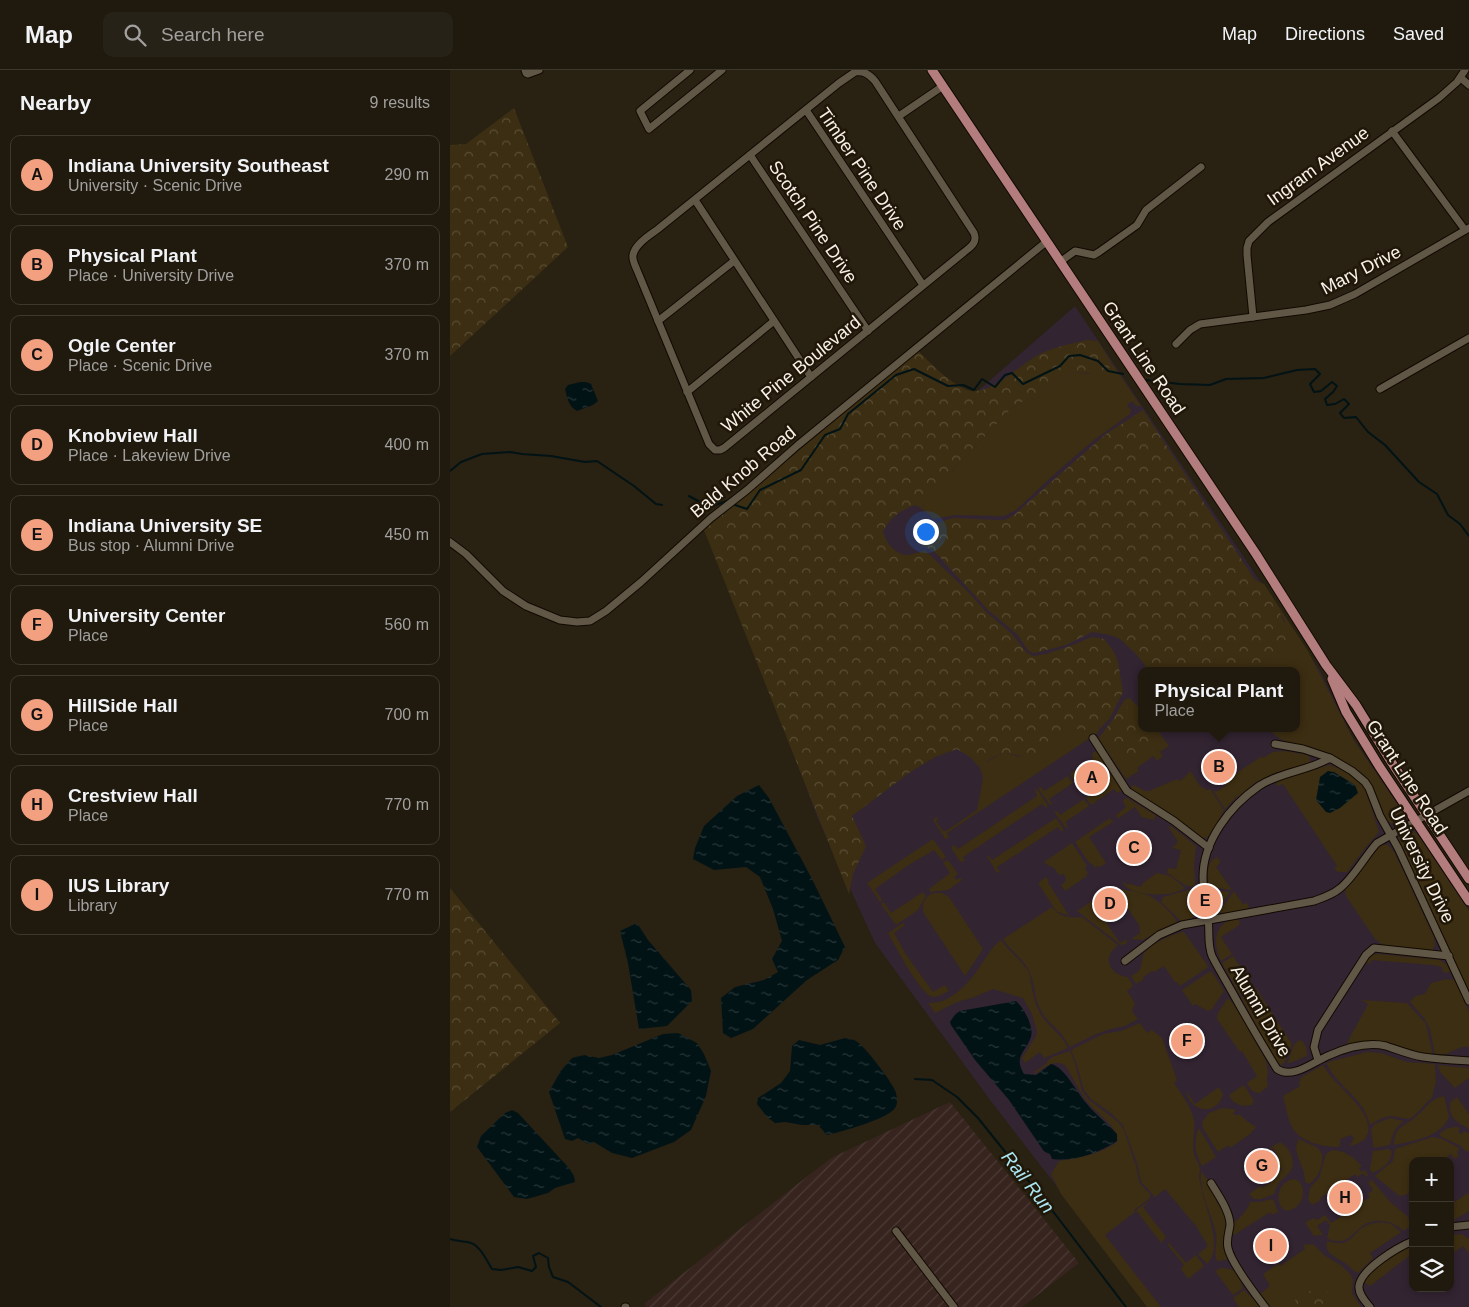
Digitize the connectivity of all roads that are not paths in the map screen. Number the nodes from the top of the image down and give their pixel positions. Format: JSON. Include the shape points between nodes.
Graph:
{"nodes":[{"id":1,"x":525,"y":70,"type":"edge"},
{"id":2,"x":539,"y":70,"type":"edge"},
{"id":3,"x":690,"y":70,"type":"edge"},
{"id":4,"x":722,"y":70,"type":"edge"},
{"id":5,"x":932,"y":70,"type":"edge"},
{"id":6,"x":1465,"y":70,"type":"edge"},
{"id":7,"x":1461,"y":78,"type":"junction"},
{"id":8,"x":943,"y":86,"type":"junction"},
{"id":9,"x":1469,"y":86,"type":"edge"},
{"id":10,"x":806,"y":110,"type":"junction"},
{"id":11,"x":898,"y":116,"type":"junction"},
{"id":12,"x":1392,"y":131,"type":"junction"},
{"id":13,"x":750,"y":155,"type":"junction"},
{"id":14,"x":1201,"y":167,"type":"dead end"},
{"id":15,"x":695,"y":200,"type":"junction"},
{"id":16,"x":1467,"y":229,"type":"edge"},
{"id":17,"x":1046,"y":242,"type":"junction"},
{"id":18,"x":734,"y":261,"type":"junction"},
{"id":19,"x":1060,"y":262,"type":"junction"},
{"id":20,"x":923,"y":285,"type":"junction"},
{"id":21,"x":1253,"y":317,"type":"junction"},
{"id":22,"x":658,"y":320,"type":"junction"},
{"id":23,"x":774,"y":321,"type":"junction"},
{"id":24,"x":868,"y":331,"type":"junction"},
{"id":25,"x":1469,"y":338,"type":"edge"},
{"id":26,"x":1176,"y":344,"type":"dead end"},
{"id":27,"x":811,"y":377,"type":"junction"},
{"id":28,"x":1380,"y":389,"type":"dead end"},
{"id":29,"x":687,"y":392,"type":"junction"},
{"id":30,"x":450,"y":542,"type":"edge"},
{"id":31,"x":1326,"y":665,"type":"junction"},
{"id":32,"x":1093,"y":738,"type":"dead end"},
{"id":33,"x":1276,"y":744,"type":"dead end"},
{"id":34,"x":1330,"y":758,"type":"junction"},
{"id":35,"x":1469,"y":791,"type":"edge"},
{"id":36,"x":1426,"y":814,"type":"junction"},
{"id":37,"x":1415,"y":821,"type":"junction"},
{"id":38,"x":1391,"y":834,"type":"junction"},
{"id":39,"x":1209,"y":848,"type":"junction"},
{"id":40,"x":1469,"y":879,"type":"edge"},
{"id":41,"x":1469,"y":901,"type":"edge"},
{"id":42,"x":1209,"y":920,"type":"junction"},
{"id":43,"x":1449,"y":956,"type":"junction"},
{"id":44,"x":1125,"y":961,"type":"dead end"},
{"id":45,"x":1469,"y":1001,"type":"edge"},
{"id":46,"x":1318,"y":1060,"type":"junction"},
{"id":47,"x":1469,"y":1061,"type":"edge"},
{"id":48,"x":1211,"y":1183,"type":"dead end"},
{"id":49,"x":1469,"y":1225,"type":"edge"},
{"id":50,"x":1454,"y":1227,"type":"edge"},
{"id":51,"x":896,"y":1231,"type":"dead end"},
{"id":52,"x":1409,"y":1243,"type":"edge"},
{"id":53,"x":954,"y":1307,"type":"edge"},
{"id":54,"x":1265,"y":1307,"type":"edge"},
{"id":55,"x":1370,"y":1307,"type":"edge"}],
"edges":[{"from":1,"to":2,"type":"street","via":[[528,74]]},
{"from":3,"to":4,"type":"street","via":[[640,111],[648,129]]},
{"from":5,"to":8,"type":"main road","name":"Grant Line Road"},
{"from":6,"to":7,"type":"street","name":"Ingram Avenue"},
{"from":7,"to":9,"type":"street"},
{"from":7,"to":12,"type":"street","name":"Ingram Avenue"},
{"from":8,"to":11,"type":"street"},
{"from":8,"to":17,"type":"main road","name":"Grant Line Road"},
{"from":10,"to":11,"type":"street","name":"White Pine Boulevard","via":[[850,75],[860,72],[875,81]]},
{"from":10,"to":13,"type":"street","name":"Timber Pine Drive"},
{"from":10,"to":20,"type":"street","name":"Timber Pine Drive"},
{"from":11,"to":20,"type":"street","name":"White Pine Boulevard","via":[[976,238],[972,245]]},
{"from":12,"to":16,"type":"street"},
{"from":12,"to":21,"type":"street","name":"Ingram Avenue","via":[[1268,222],[1250,241],[1247,256]]},
{"from":13,"to":15,"type":"street","name":"Timber Pine Drive"},
{"from":13,"to":24,"type":"street","name":"Scotch Pine Drive"},
{"from":14,"to":19,"type":"street","via":[[1146,210],[1137,224],[1099,252],[1094,255],[1074,251]]},
{"from":15,"to":18,"type":"street"},
{"from":15,"to":22,"type":"street","name":"White Pine Boulevard","via":[[634,251],[633,260]]},
{"from":16,"to":21,"type":"street","name":"Mary Drive","via":[[1355,294],[1330,305]]},
{"from":17,"to":19,"type":"main road","name":"Grant Line Road"},
{"from":17,"to":30,"type":"street","name":"Bald Knob Road","via":[[798,444],[634,588],[590,621],[560,620],[526,606],[503,591]]},
{"from":18,"to":22,"type":"street"},
{"from":18,"to":23,"type":"street"},
{"from":19,"to":31,"type":"main road","name":"Grant Line Road"},
{"from":20,"to":24,"type":"street","name":"White Pine Boulevard"},
{"from":21,"to":26,"type":"street","name":"Mary Drive","via":[[1200,324]]},
{"from":22,"to":29,"type":"street","name":"White Pine Boulevard"},
{"from":23,"to":27,"type":"street"},
{"from":23,"to":29,"type":"street"},
{"from":24,"to":27,"type":"street","name":"White Pine Boulevard"},
{"from":25,"to":28,"type":"street"},
{"from":27,"to":29,"type":"street","name":"White Pine Boulevard","via":[[720,450],[709,444]]},
{"from":31,"to":36,"type":"main road","name":"Grant Line Road","via":[[1356,705]]},
{"from":31,"to":37,"type":"main road","name":"Grant Line Road","via":[[1346,712]]},
{"from":32,"to":39,"type":"street","via":[[1127,792],[1174,821]]},
{"from":33,"to":34,"type":"street","name":"University Drive"},
{"from":34,"to":38,"type":"street","name":"University Drive","via":[[1365,782]]},
{"from":34,"to":39,"type":"street","name":"Alumni Drive","via":[[1269,780],[1246,796],[1221,825]]},
{"from":35,"to":36,"type":"street"},
{"from":36,"to":37,"type":"street"},
{"from":36,"to":40,"type":"main road","name":"Grant Line Road"},
{"from":37,"to":38,"type":"street"},
{"from":37,"to":41,"type":"main road","name":"Grant Line Road"},
{"from":38,"to":42,"type":"street","via":[[1373,847],[1340,889],[1327,896]]},
{"from":38,"to":43,"type":"street","name":"University Drive"},
{"from":39,"to":42,"type":"street","name":"Alumni Drive","via":[[1203,876]]},
{"from":42,"to":44,"type":"street","via":[[1167,931]]},
{"from":42,"to":46,"type":"street","name":"Alumni Drive","via":[[1212,956],[1277,1069],[1292,1073]]},
{"from":43,"to":45,"type":"street","name":"University Drive"},
{"from":43,"to":46,"type":"street","via":[[1374,948],[1366,955],[1318,1030],[1314,1047]]},
{"from":46,"to":47,"type":"street","name":"Alumni Drive","via":[[1371,1045],[1423,1057]]},
{"from":48,"to":54,"type":"street","via":[[1229,1218],[1228,1250]]},
{"from":49,"to":50,"type":"street"},
{"from":51,"to":53,"type":"street"},
{"from":52,"to":55,"type":"street","via":[[1382,1258],[1364,1276],[1360,1293]]}]}
